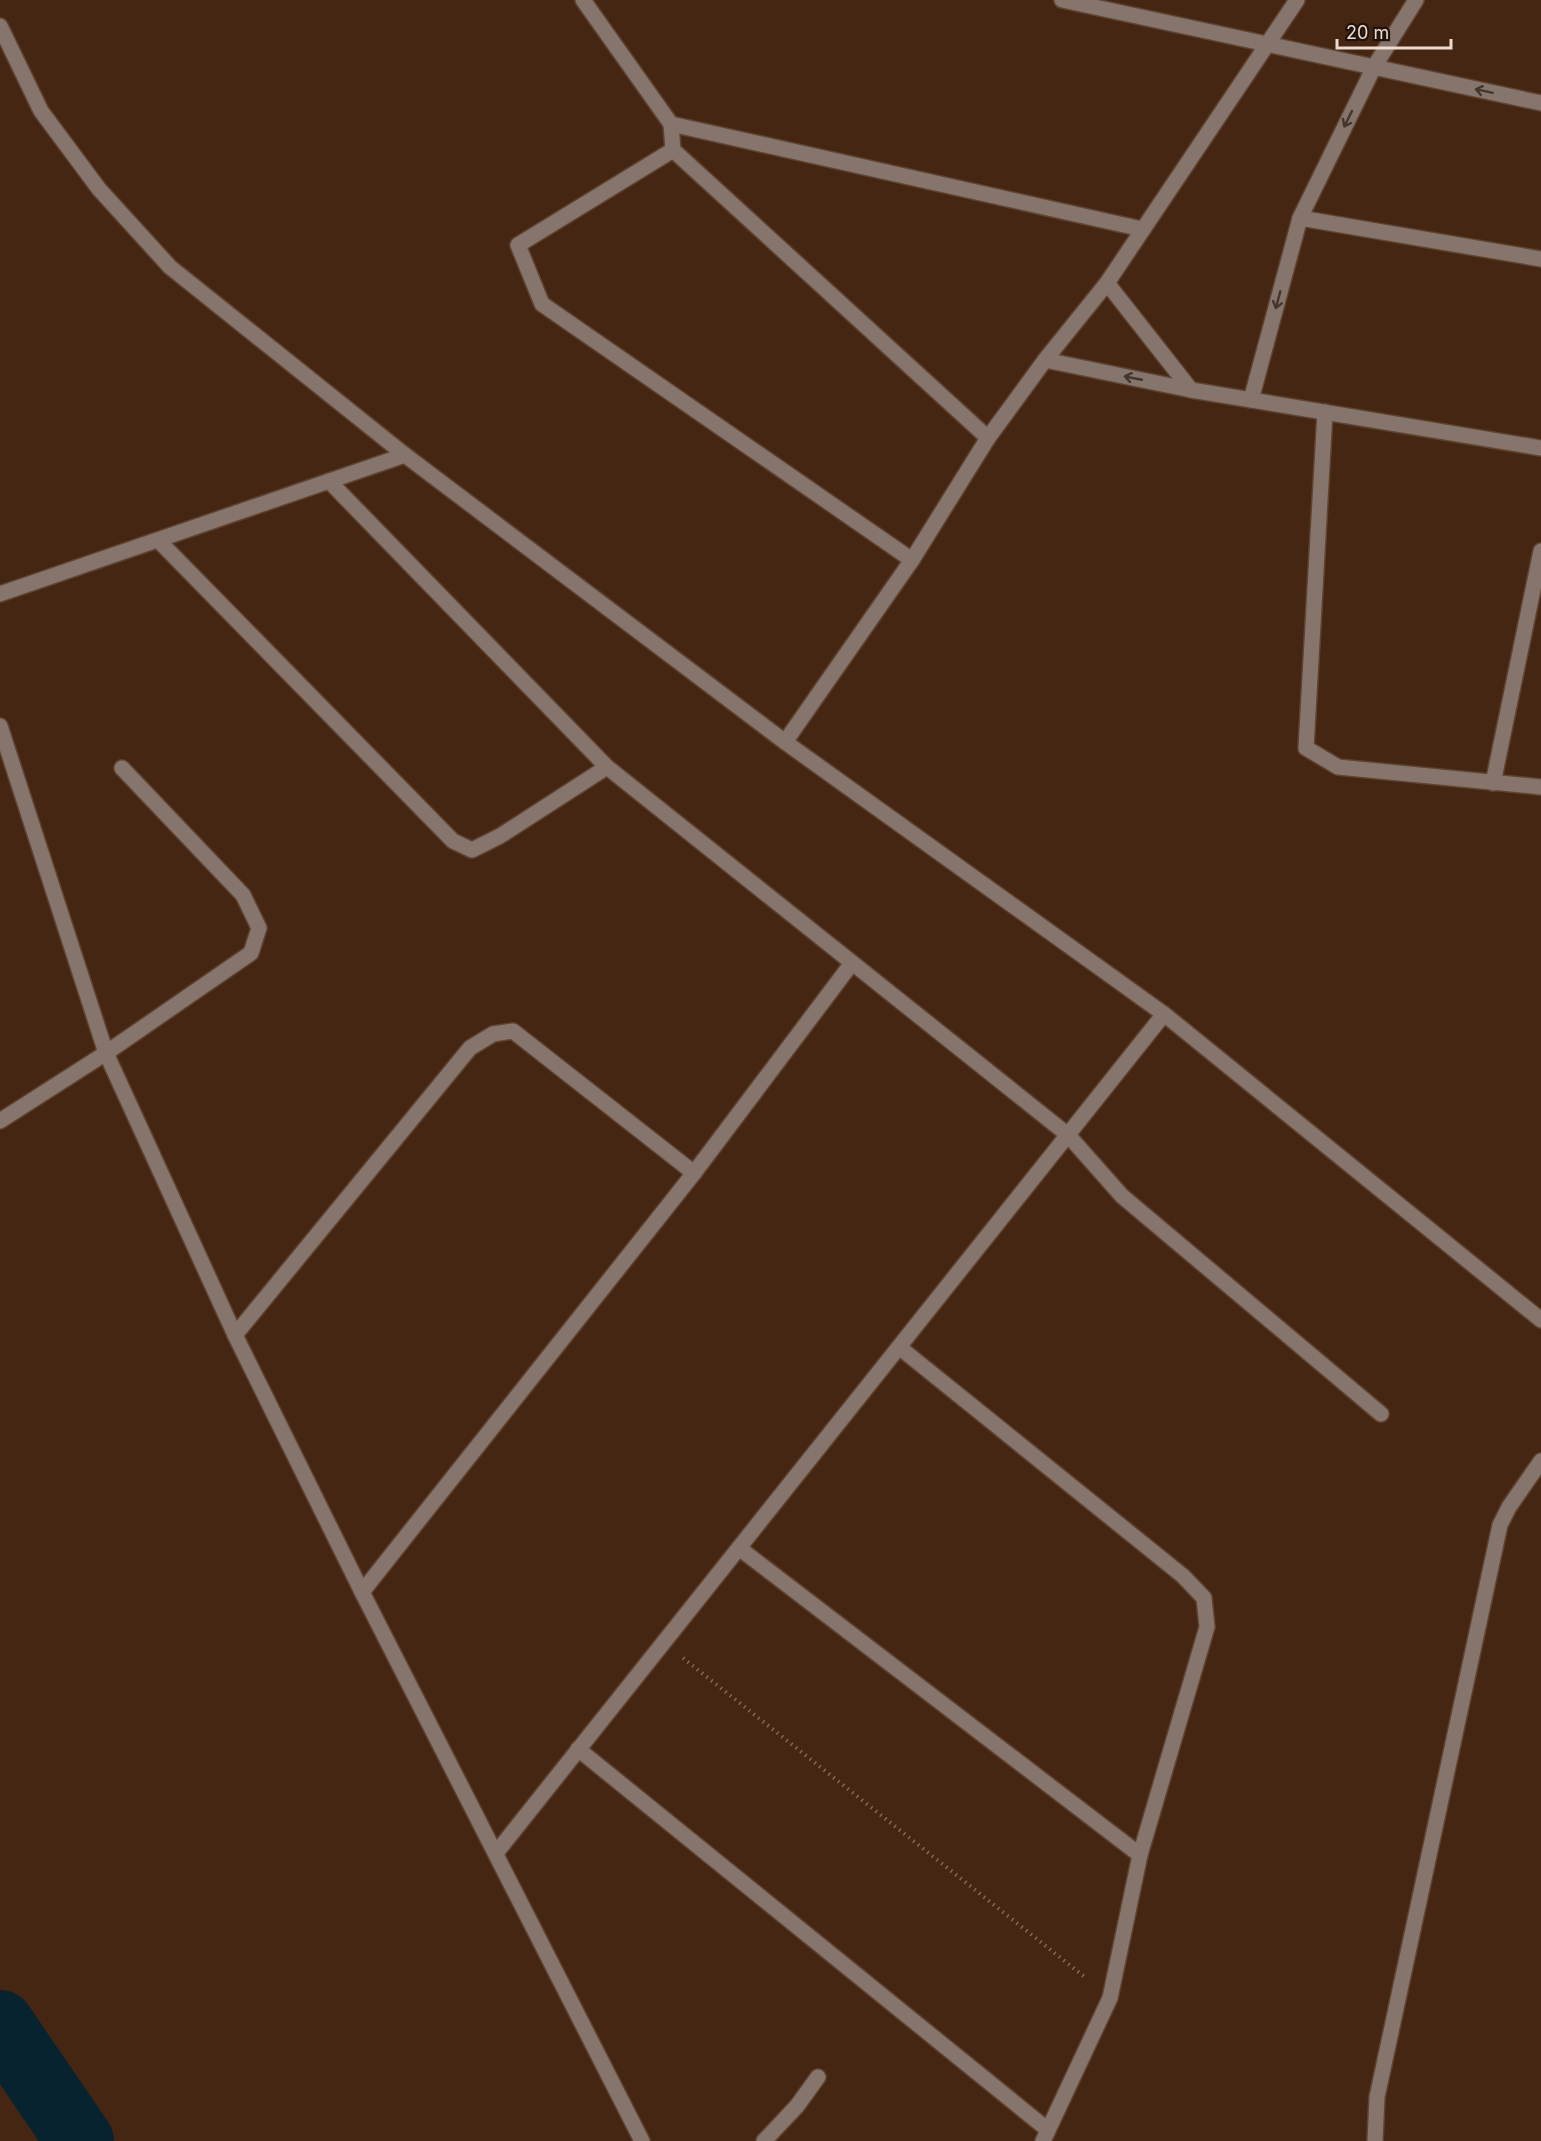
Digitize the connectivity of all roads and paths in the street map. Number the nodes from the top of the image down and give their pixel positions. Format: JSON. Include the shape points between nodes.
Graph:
{"nodes":[{"id":1,"x":584,"y":0,"type":"edge"},
{"id":2,"x":1062,"y":0,"type":"edge"},
{"id":3,"x":1297,"y":0,"type":"edge"},
{"id":4,"x":1416,"y":0,"type":"edge"},
{"id":5,"x":0,"y":26,"type":"edge"},
{"id":6,"x":1269,"y":44,"type":"junction"},
{"id":7,"x":1374,"y":67,"type":"junction"},
{"id":8,"x":1541,"y":103,"type":"edge"},
{"id":9,"x":671,"y":124,"type":"junction"},
{"id":10,"x":673,"y":150,"type":"junction"},
{"id":11,"x":1300,"y":218,"type":"junction"},
{"id":12,"x":1142,"y":229,"type":"junction"},
{"id":13,"x":1541,"y":259,"type":"edge"},
{"id":14,"x":1107,"y":283,"type":"junction"},
{"id":15,"x":1045,"y":360,"type":"junction"},
{"id":16,"x":1191,"y":390,"type":"junction"},
{"id":17,"x":1251,"y":400,"type":"junction"},
{"id":18,"x":1325,"y":412,"type":"junction"},
{"id":19,"x":988,"y":438,"type":"junction"},
{"id":20,"x":1541,"y":448,"type":"edge"},
{"id":21,"x":405,"y":455,"type":"junction"},
{"id":22,"x":329,"y":481,"type":"junction"},
{"id":23,"x":158,"y":540,"type":"junction"},
{"id":24,"x":1541,"y":551,"type":"edge"},
{"id":25,"x":912,"y":560,"type":"junction"},
{"id":26,"x":0,"y":594,"type":"edge"},
{"id":27,"x":0,"y":726,"type":"edge"},
{"id":28,"x":785,"y":742,"type":"junction"},
{"id":29,"x":607,"y":767,"type":"junction"},
{"id":30,"x":122,"y":768,"type":"dead end"},
{"id":31,"x":1493,"y":783,"type":"junction"},
{"id":32,"x":1541,"y":787,"type":"edge"},
{"id":33,"x":852,"y":963,"type":"junction"},
{"id":34,"x":1164,"y":1014,"type":"junction"},
{"id":35,"x":106,"y":1053,"type":"junction"},
{"id":36,"x":0,"y":1120,"type":"edge"},
{"id":37,"x":1068,"y":1135,"type":"junction"},
{"id":38,"x":694,"y":1173,"type":"junction"},
{"id":39,"x":1541,"y":1320,"type":"edge"},
{"id":40,"x":235,"y":1335,"type":"junction"},
{"id":41,"x":899,"y":1347,"type":"junction"},
{"id":42,"x":1381,"y":1414,"type":"dead end"},
{"id":43,"x":1541,"y":1461,"type":"edge"},
{"id":44,"x":739,"y":1548,"type":"junction"},
{"id":45,"x":362,"y":1592,"type":"junction"},
{"id":46,"x":664,"y":1643,"type":"junction"},
{"id":47,"x":578,"y":1749,"type":"junction"},
{"id":48,"x":496,"y":1853,"type":"junction"},
{"id":49,"x":1140,"y":1855,"type":"junction"},
{"id":50,"x":1110,"y":1998,"type":"junction"},
{"id":51,"x":818,"y":2077,"type":"dead end"},
{"id":52,"x":1046,"y":2136,"type":"edge"},
{"id":53,"x":642,"y":2141,"type":"edge"},
{"id":54,"x":764,"y":2141,"type":"edge"},
{"id":55,"x":1375,"y":2141,"type":"edge"}],
"edges":[{"from":1,"to":9,"type":"street"},
{"from":2,"to":6,"type":"street"},
{"from":3,"to":6,"type":"street"},
{"from":4,"to":7,"type":"street"},
{"from":5,"to":21,"type":"street","via":[[41,111],[99,189],[170,267]]},
{"from":6,"to":7,"type":"street"},
{"from":6,"to":12,"type":"street"},
{"from":8,"to":7,"type":"street","one_way":true},
{"from":7,"to":11,"type":"street","one_way":true},
{"from":9,"to":10,"type":"street"},
{"from":9,"to":12,"type":"street"},
{"from":10,"to":19,"type":"street"},
{"from":10,"to":25,"type":"street","via":[[518,245],[542,304]]},
{"from":11,"to":13,"type":"street"},
{"from":11,"to":17,"type":"street","one_way":true},
{"from":12,"to":14,"type":"street"},
{"from":14,"to":15,"type":"street"},
{"from":14,"to":16,"type":"street"},
{"from":16,"to":15,"type":"street","one_way":true},
{"from":15,"to":19,"type":"street"},
{"from":16,"to":17,"type":"street"},
{"from":17,"to":18,"type":"street"},
{"from":18,"to":20,"type":"street"},
{"from":18,"to":31,"type":"street","via":[[1306,748],[1338,767]]},
{"from":19,"to":25,"type":"street"},
{"from":21,"to":22,"type":"street"},
{"from":21,"to":28,"type":"street"},
{"from":22,"to":23,"type":"street"},
{"from":22,"to":29,"type":"street"},
{"from":23,"to":26,"type":"street"},
{"from":23,"to":29,"type":"street","via":[[453,841],[472,850]]},
{"from":24,"to":31,"type":"street"},
{"from":25,"to":28,"type":"street"},
{"from":27,"to":35,"type":"street"},
{"from":28,"to":34,"type":"street"},
{"from":29,"to":33,"type":"street"},
{"from":30,"to":35,"type":"street","via":[[243,895],[259,928],[251,953]]},
{"from":31,"to":32,"type":"street"},
{"from":33,"to":37,"type":"street"},
{"from":33,"to":38,"type":"street"},
{"from":34,"to":37,"type":"street"},
{"from":34,"to":39,"type":"street"},
{"from":35,"to":36,"type":"street"},
{"from":35,"to":40,"type":"street"},
{"from":37,"to":41,"type":"street"},
{"from":37,"to":42,"type":"street","via":[[1122,1196]]},
{"from":38,"to":40,"type":"street","via":[[513,1031],[493,1034],[470,1048]]},
{"from":38,"to":45,"type":"street"},
{"from":40,"to":45,"type":"street"},
{"from":41,"to":44,"type":"street"},
{"from":41,"to":49,"type":"street","via":[[1183,1576],[1204,1598],[1207,1627]]},
{"from":43,"to":55,"type":"street","via":[[1500,1525],[1377,2097]]},
{"from":44,"to":46,"type":"street"},
{"from":44,"to":49,"type":"street"},
{"from":45,"to":48,"type":"street"},
{"from":46,"to":47,"type":"street"},
{"from":46,"to":50,"type":"path"},
{"from":47,"to":48,"type":"street"},
{"from":47,"to":52,"type":"street"},
{"from":48,"to":53,"type":"street"},
{"from":49,"to":50,"type":"street"},
{"from":50,"to":52,"type":"street"},
{"from":51,"to":54,"type":"street"}]}
